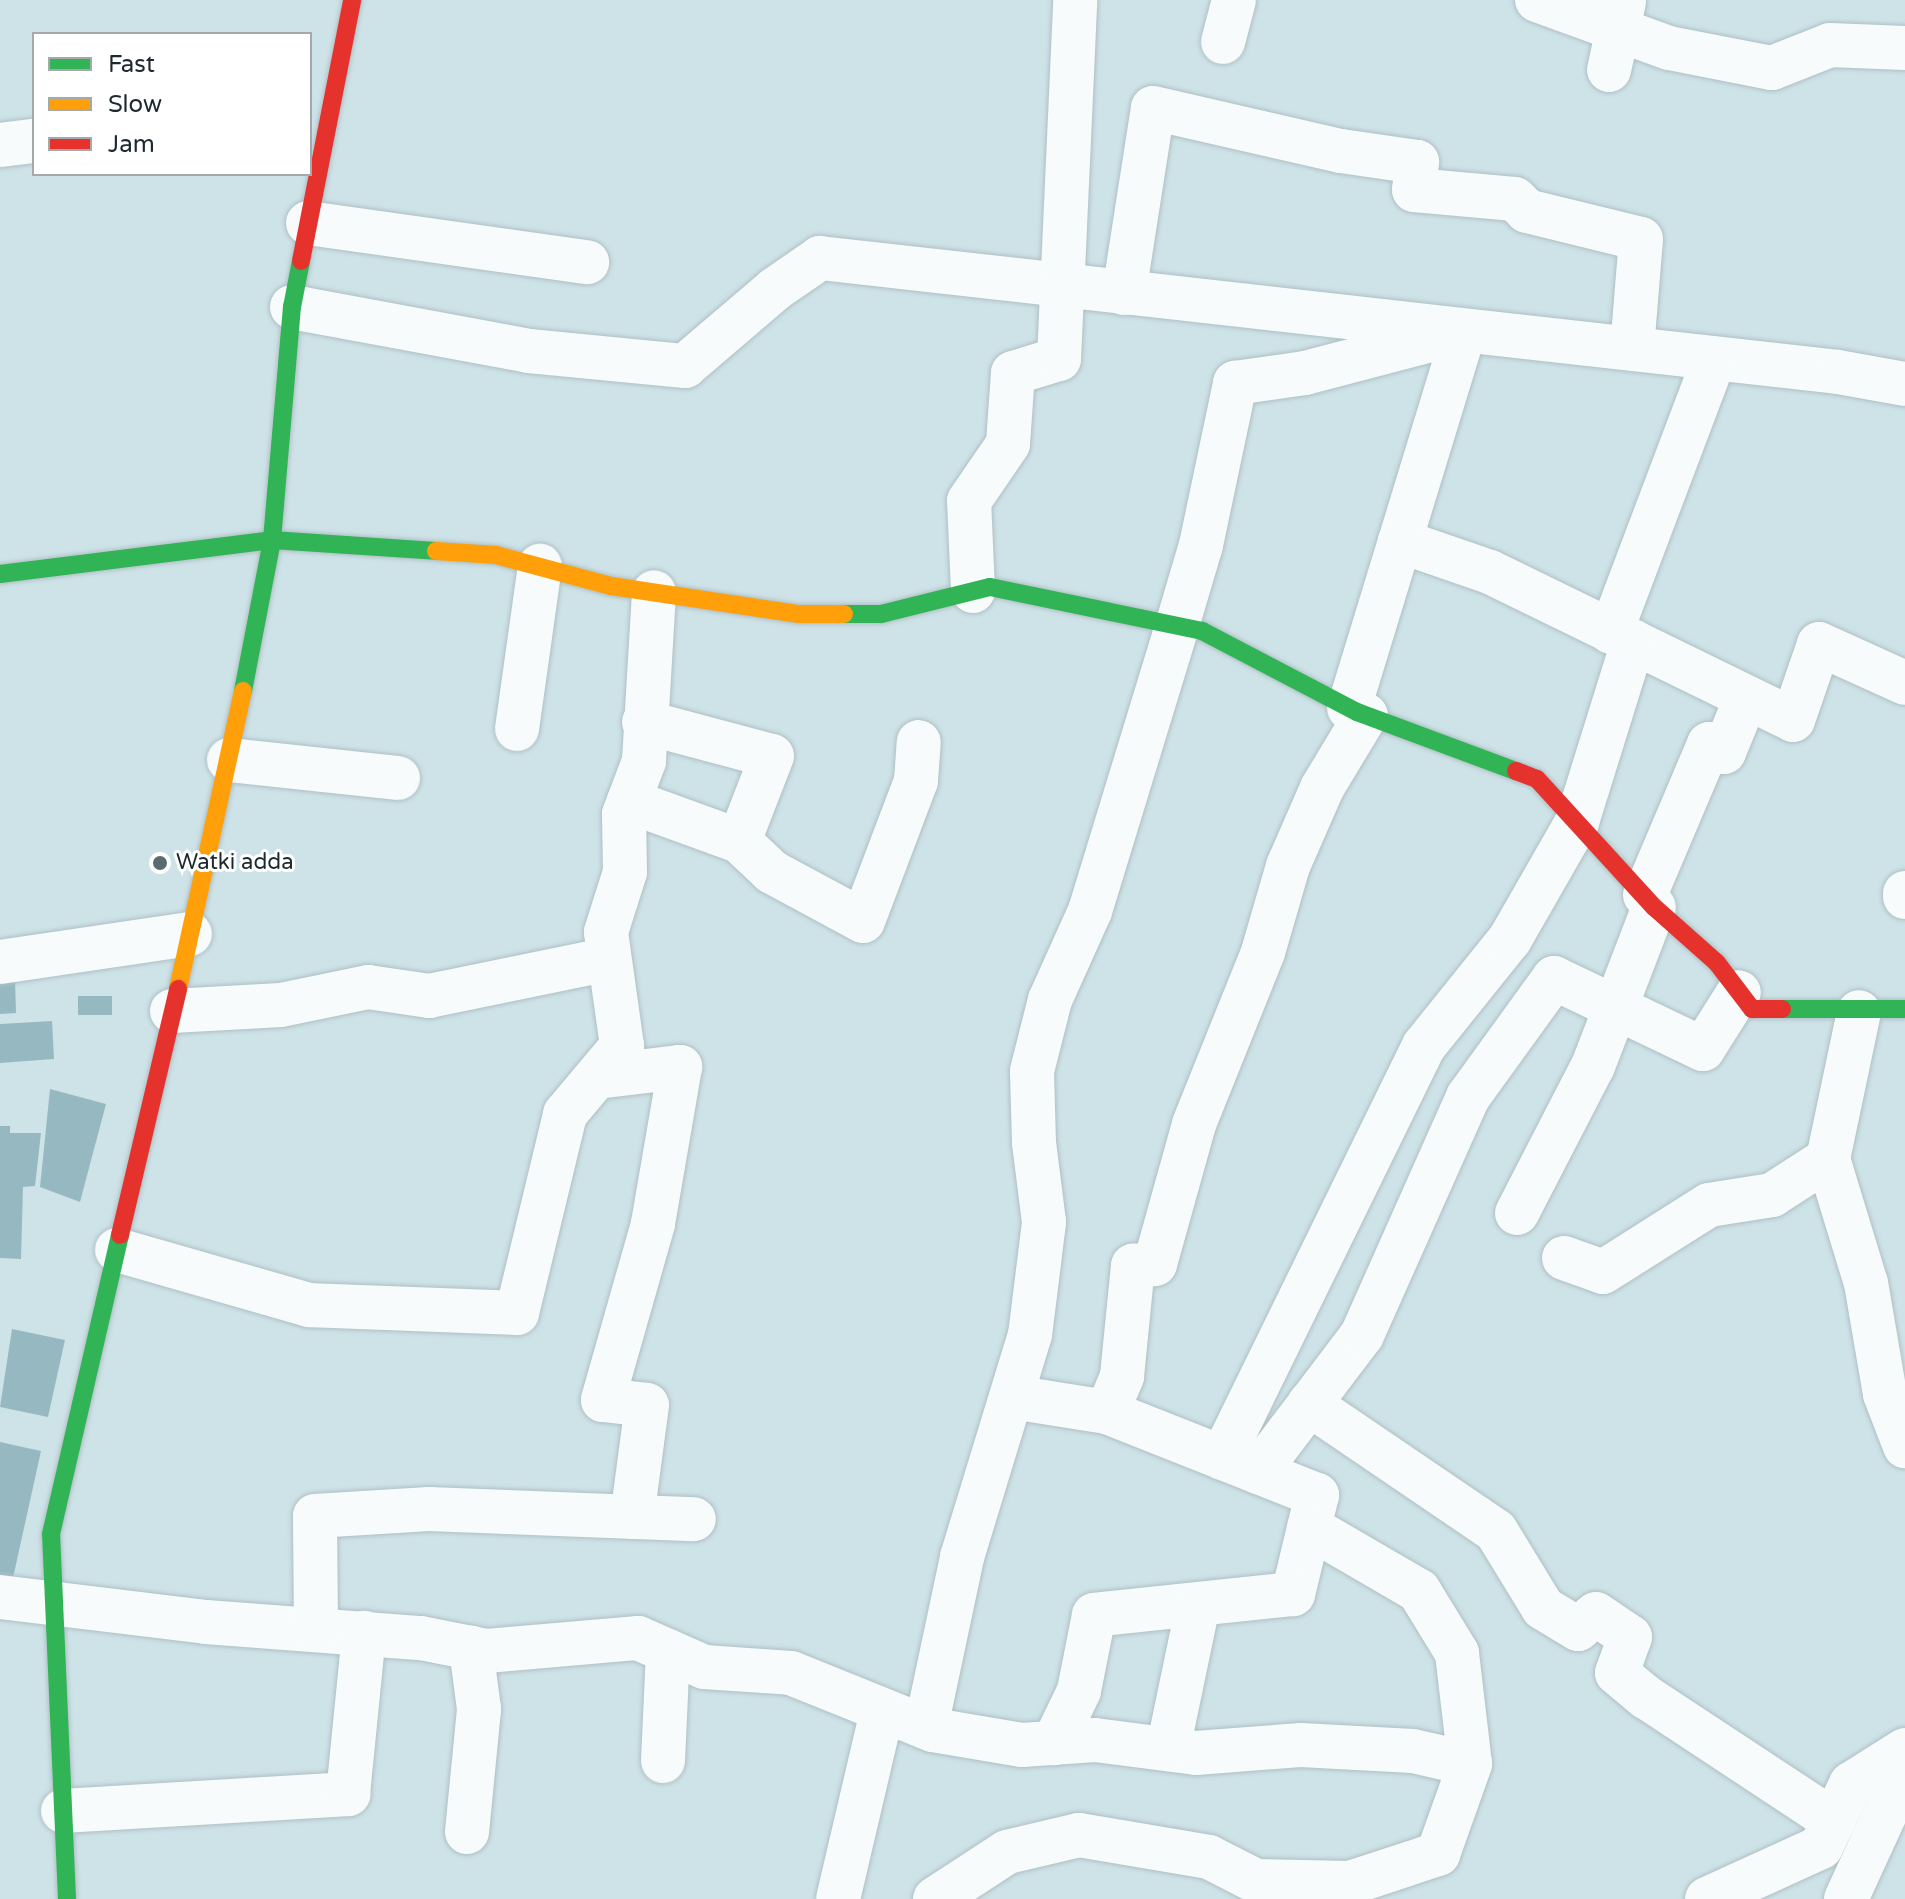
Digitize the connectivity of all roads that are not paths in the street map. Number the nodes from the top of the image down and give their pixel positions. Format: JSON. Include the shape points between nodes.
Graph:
{"nodes":[{"id":1,"x":352,"y":0,"type":"edge"},
{"id":2,"x":1075,"y":0,"type":"edge"},
{"id":3,"x":1234,"y":0,"type":"edge"},
{"id":4,"x":1537,"y":0,"type":"edge"},
{"id":5,"x":1618,"y":33,"type":"edge"},
{"id":6,"x":1223,"y":42,"type":"dead end"},
{"id":7,"x":1905,"y":48,"type":"edge"},
{"id":8,"x":32,"y":141,"type":"edge"},
{"id":9,"x":0,"y":145,"type":"edge"},
{"id":10,"x":308,"y":223,"type":"junction"},
{"id":11,"x":587,"y":262,"type":"dead end"},
{"id":12,"x":1066,"y":287,"type":"junction"},
{"id":13,"x":1124,"y":293,"type":"junction"},
{"id":14,"x":292,"y":307,"type":"junction"},
{"id":15,"x":1464,"y":332,"type":"junction"},
{"id":16,"x":1632,"y":349,"type":"junction"},
{"id":17,"x":1714,"y":359,"type":"junction"},
{"id":18,"x":1905,"y":384,"type":"edge"},
{"id":19,"x":272,"y":540,"type":"junction"},
{"id":20,"x":1400,"y":541,"type":"junction"},
{"id":21,"x":540,"y":566,"type":"junction"},
{"id":22,"x":0,"y":574,"type":"edge"},
{"id":23,"x":973,"y":591,"type":"junction"},
{"id":24,"x":654,"y":592,"type":"junction"},
{"id":25,"x":1177,"y":626,"type":"junction"},
{"id":26,"x":1622,"y":637,"type":"junction"},
{"id":27,"x":1905,"y":683,"type":"edge"},
{"id":28,"x":1746,"y":698,"type":"junction"},
{"id":29,"x":1358,"y":712,"type":"junction"},
{"id":30,"x":644,"y":722,"type":"junction"},
{"id":31,"x":517,"y":729,"type":"dead end"},
{"id":32,"x":919,"y":742,"type":"dead end"},
{"id":33,"x":229,"y":760,"type":"junction"},
{"id":34,"x":398,"y":778,"type":"dead end"},
{"id":35,"x":629,"y":801,"type":"junction"},
{"id":36,"x":1577,"y":822,"type":"junction"},
{"id":37,"x":739,"y":841,"type":"junction"},
{"id":38,"x":1650,"y":901,"type":"junction"},
{"id":39,"x":190,"y":934,"type":"junction"},
{"id":40,"x":609,"y":959,"type":"junction"},
{"id":41,"x":0,"y":962,"type":"edge"},
{"id":42,"x":1739,"y":992,"type":"junction"},
{"id":43,"x":1904,"y":1007,"type":"edge"},
{"id":44,"x":1615,"y":1009,"type":"junction"},
{"id":45,"x":172,"y":1011,"type":"junction"},
{"id":46,"x":1859,"y":1012,"type":"junction"},
{"id":47,"x":597,"y":1077,"type":"junction"},
{"id":48,"x":1828,"y":1159,"type":"junction"},
{"id":49,"x":1517,"y":1213,"type":"dead end"},
{"id":50,"x":117,"y":1250,"type":"junction"},
{"id":51,"x":1564,"y":1258,"type":"dead end"},
{"id":52,"x":1012,"y":1397,"type":"junction"},
{"id":53,"x":1309,"y":1404,"type":"junction"},
{"id":54,"x":1107,"y":1412,"type":"junction"},
{"id":55,"x":1905,"y":1446,"type":"edge"},
{"id":56,"x":1240,"y":1465,"type":"junction"},
{"id":57,"x":632,"y":1517,"type":"junction"},
{"id":58,"x":694,"y":1519,"type":"dead end"},
{"id":59,"x":1309,"y":1527,"type":"junction"},
{"id":60,"x":0,"y":1597,"type":"edge"},
{"id":61,"x":54,"y":1604,"type":"junction"},
{"id":62,"x":1198,"y":1606,"type":"junction"},
{"id":63,"x":316,"y":1630,"type":"junction"},
{"id":64,"x":364,"y":1633,"type":"junction"},
{"id":65,"x":471,"y":1648,"type":"junction"},
{"id":66,"x":668,"y":1651,"type":"junction"},
{"id":67,"x":882,"y":1712,"type":"junction"},
{"id":68,"x":926,"y":1727,"type":"junction"},
{"id":69,"x":1054,"y":1743,"type":"junction"},
{"id":70,"x":1168,"y":1749,"type":"junction"},
{"id":71,"x":1905,"y":1750,"type":"edge"},
{"id":72,"x":663,"y":1761,"type":"dead end"},
{"id":73,"x":1470,"y":1764,"type":"junction"},
{"id":74,"x":1905,"y":1771,"type":"edge"},
{"id":75,"x":63,"y":1811,"type":"junction"},
{"id":76,"x":1834,"y":1821,"type":"junction"},
{"id":77,"x":467,"y":1832,"type":"dead end"},
{"id":78,"x":67,"y":1899,"type":"edge"},
{"id":79,"x":838,"y":1899,"type":"edge"},
{"id":80,"x":935,"y":1899,"type":"edge"},
{"id":81,"x":1707,"y":1899,"type":"edge"},
{"id":82,"x":1846,"y":1899,"type":"edge"}],
"edges":[{"from":1,"to":10,"type":"street"},
{"from":2,"to":12,"type":"street"},
{"from":3,"to":6,"type":"street"},
{"from":4,"to":5,"type":"street"},
{"from":5,"to":7,"type":"street","via":[[1772,68],[1830,45]]},
{"from":8,"to":9,"type":"street"},
{"from":10,"to":11,"type":"street"},
{"from":10,"to":14,"type":"street"},
{"from":12,"to":13,"type":"street"},
{"from":12,"to":14,"type":"street","via":[[820,258],[685,366],[529,351]]},
{"from":12,"to":23,"type":"street","via":[[1059,359],[1013,373],[1008,444],[969,501]]},
{"from":13,"to":15,"type":"street"},
{"from":13,"to":16,"type":"street","via":[[1153,108],[1341,151],[1417,162],[1414,190],[1515,199],[1527,211],[1641,239]]},
{"from":14,"to":19,"type":"street"},
{"from":15,"to":16,"type":"street"},
{"from":15,"to":20,"type":"street"},
{"from":15,"to":25,"type":"street","via":[[1305,373],[1235,383],[1201,545]]},
{"from":16,"to":17,"type":"street"},
{"from":17,"to":18,"type":"street"},
{"from":17,"to":26,"type":"street"},
{"from":19,"to":21,"type":"street","via":[[496,555]]},
{"from":19,"to":22,"type":"street"},
{"from":19,"to":33,"type":"street"},
{"from":20,"to":26,"type":"street","via":[[1490,572]]},
{"from":20,"to":29,"type":"street"},
{"from":21,"to":24,"type":"street"},
{"from":21,"to":31,"type":"street"},
{"from":23,"to":24,"type":"street","via":[[881,614],[799,614]]},
{"from":23,"to":25,"type":"street","via":[[990,587]]},
{"from":24,"to":30,"type":"street"},
{"from":25,"to":29,"type":"street","via":[[1202,631]]},
{"from":25,"to":52,"type":"street","via":[[1090,911],[1050,1000],[1032,1071],[1044,1222],[1030,1335]]},
{"from":26,"to":28,"type":"street"},
{"from":26,"to":36,"type":"street"},
{"from":27,"to":28,"type":"street","via":[[1819,644],[1793,720]]},
{"from":28,"to":38,"type":"street","via":[[1724,752],[1709,744]]},
{"from":29,"to":36,"type":"street","via":[[1537,779]]},
{"from":29,"to":54,"type":"street","via":[[1288,866],[1263,952],[1194,1124],[1155,1264],[1133,1266],[1122,1376]]},
{"from":30,"to":35,"type":"street","via":[[644,761]]},
{"from":30,"to":37,"type":"street","via":[[772,756]]},
{"from":32,"to":37,"type":"street","via":[[916,781],[863,921],[772,872]]},
{"from":33,"to":34,"type":"street"},
{"from":33,"to":39,"type":"street"},
{"from":35,"to":37,"type":"street"},
{"from":35,"to":40,"type":"street","via":[[624,814],[625,872],[606,932]]},
{"from":36,"to":38,"type":"street"},
{"from":36,"to":56,"type":"street","via":[[1510,939],[1424,1046]]},
{"from":38,"to":42,"type":"street","via":[[1717,963]]},
{"from":38,"to":44,"type":"street"},
{"from":39,"to":41,"type":"street"},
{"from":39,"to":45,"type":"street"},
{"from":40,"to":45,"type":"street","via":[[429,996],[368,987],[281,1005]]},
{"from":40,"to":47,"type":"street","via":[[622,1046]]},
{"from":42,"to":44,"type":"street","via":[[1703,1049]]},
{"from":42,"to":46,"type":"street","via":[[1752,1009]]},
{"from":43,"to":46,"type":"street"},
{"from":44,"to":49,"type":"street","via":[[1593,1066]]},
{"from":44,"to":53,"type":"street","via":[[1554,978],[1468,1097],[1362,1335]]},
{"from":45,"to":50,"type":"street"},
{"from":46,"to":48,"type":"street"},
{"from":47,"to":50,"type":"street","via":[[565,1114],[517,1313],[309,1305]]},
{"from":47,"to":57,"type":"street","via":[[680,1067],[653,1224],[603,1400],[647,1405]]},
{"from":48,"to":51,"type":"street","via":[[1772,1195],[1709,1205],[1603,1272]]},
{"from":48,"to":55,"type":"street","via":[[1866,1283],[1885,1394]]},
{"from":50,"to":61,"type":"street","via":[[51,1534]]},
{"from":52,"to":54,"type":"street"},
{"from":52,"to":68,"type":"street","via":[[962,1557]]},
{"from":53,"to":56,"type":"street"},
{"from":53,"to":76,"type":"street","via":[[1496,1531],[1543,1608],[1578,1629],[1596,1614],[1630,1637],[1617,1673],[1646,1697]]},
{"from":54,"to":56,"type":"street"},
{"from":56,"to":59,"type":"street","via":[[1317,1495]]},
{"from":57,"to":58,"type":"street"},
{"from":57,"to":63,"type":"street","via":[[429,1509],[315,1516]]},
{"from":59,"to":62,"type":"street","via":[[1293,1594]]},
{"from":59,"to":73,"type":"street","via":[[1419,1591],[1457,1653]]},
{"from":60,"to":61,"type":"street"},
{"from":61,"to":63,"type":"street"},
{"from":61,"to":75,"type":"street"},
{"from":62,"to":69,"type":"street","via":[[1094,1615],[1079,1691]]},
{"from":62,"to":70,"type":"street"},
{"from":63,"to":64,"type":"street"},
{"from":64,"to":65,"type":"street"},
{"from":64,"to":75,"type":"street","via":[[348,1794]]},
{"from":65,"to":66,"type":"street","via":[[638,1638]]},
{"from":65,"to":77,"type":"street","via":[[479,1709]]},
{"from":66,"to":67,"type":"street","via":[[704,1667],[791,1673]]},
{"from":66,"to":72,"type":"street"},
{"from":67,"to":68,"type":"street"},
{"from":67,"to":79,"type":"street"},
{"from":68,"to":69,"type":"street","via":[[1022,1745]]},
{"from":69,"to":70,"type":"street","via":[[1095,1740]]},
{"from":70,"to":73,"type":"street","via":[[1196,1753],[1301,1745],[1413,1751]]},
{"from":71,"to":76,"type":"street","via":[[1851,1784]]},
{"from":73,"to":80,"type":"street","via":[[1438,1854],[1350,1883],[1256,1881],[1209,1857],[1079,1835],[1007,1852]]},
{"from":74,"to":82,"type":"street"},
{"from":75,"to":78,"type":"street"},
{"from":76,"to":81,"type":"street","via":[[1821,1847]]}]}
